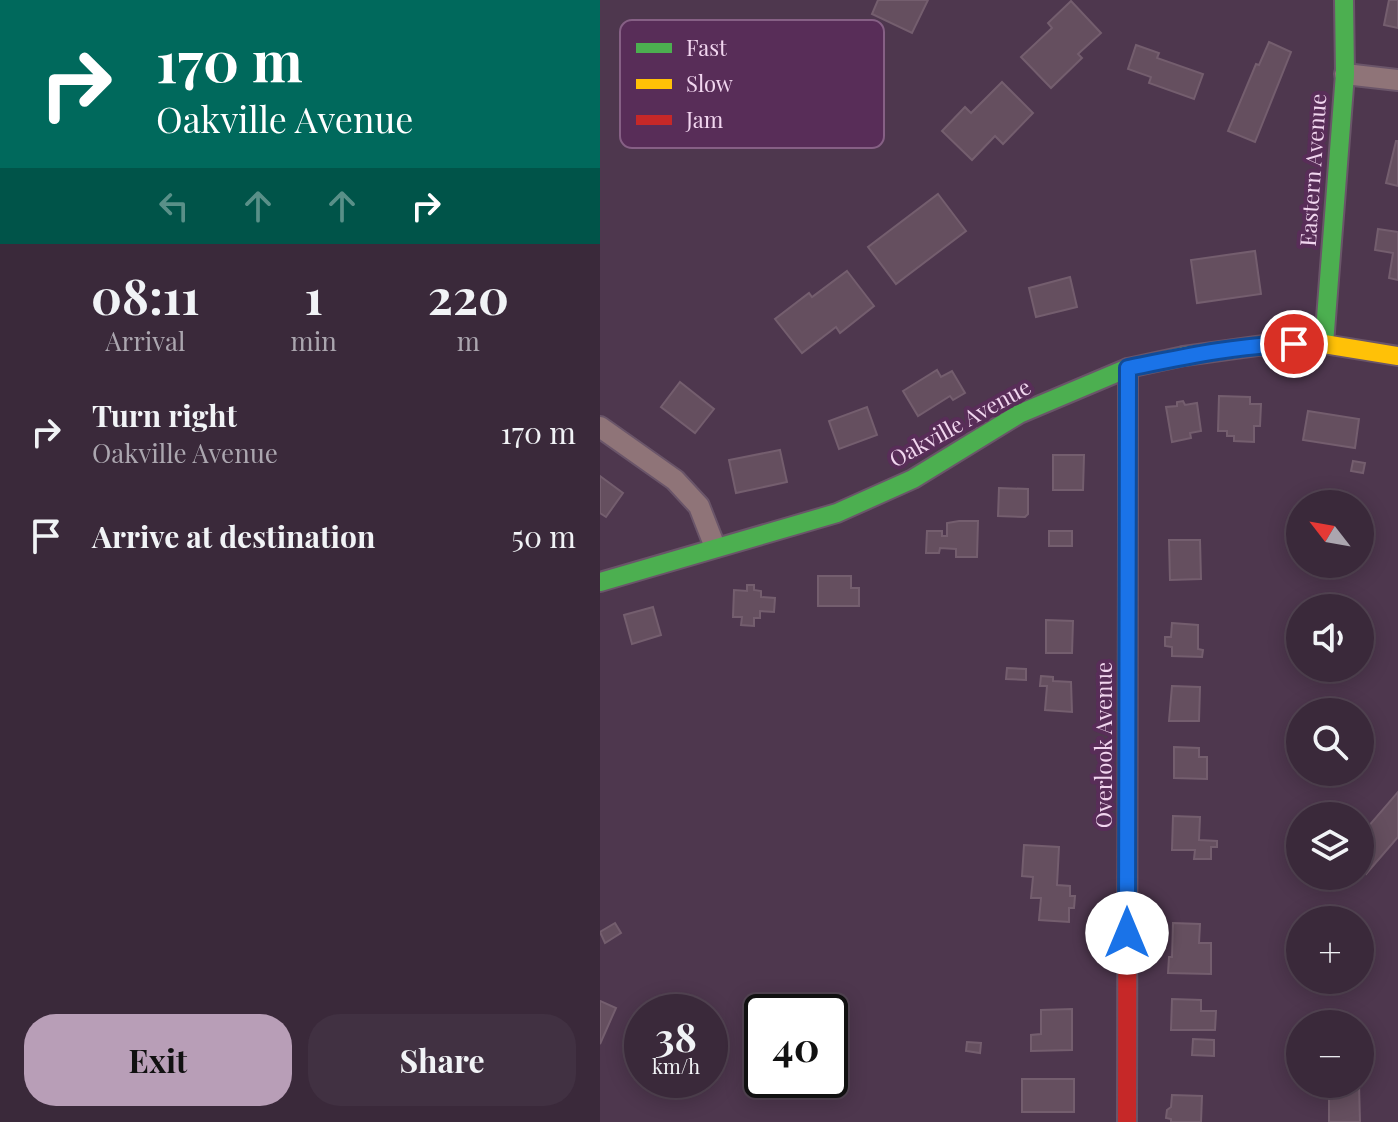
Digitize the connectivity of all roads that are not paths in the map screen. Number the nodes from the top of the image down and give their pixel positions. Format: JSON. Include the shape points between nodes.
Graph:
{"nodes":[{"id":1,"x":1344,"y":0,"type":"edge"},
{"id":2,"x":1345,"y":74,"type":"junction"},
{"id":3,"x":1398,"y":80,"type":"edge"},
{"id":4,"x":1324,"y":344,"type":"junction"},
{"id":5,"x":1398,"y":356,"type":"edge"},
{"id":6,"x":1128,"y":368,"type":"junction"},
{"id":7,"x":600,"y":427,"type":"edge"},
{"id":8,"x":715,"y":547,"type":"junction"},
{"id":9,"x":600,"y":582,"type":"edge"},
{"id":10,"x":1127,"y":1122,"type":"edge"}],
"edges":[{"from":1,"to":2,"type":"street","name":"Eastern Avenue"},
{"from":2,"to":3,"type":"street"},
{"from":2,"to":4,"type":"street","name":"Eastern Avenue"},
{"from":4,"to":5,"type":"street","name":"Oakville Avenue"},
{"from":4,"to":6,"type":"street","name":"Oakville Avenue","via":[[1264,345]]},
{"from":6,"to":8,"type":"street","name":"Oakville Avenue","via":[[1019,414],[913,479],[837,513]]},
{"from":6,"to":10,"type":"street","name":"Overlook Avenue"},
{"from":7,"to":8,"type":"street","via":[[675,480],[699,506]]},
{"from":8,"to":9,"type":"street","name":"Oakville Avenue"}]}
